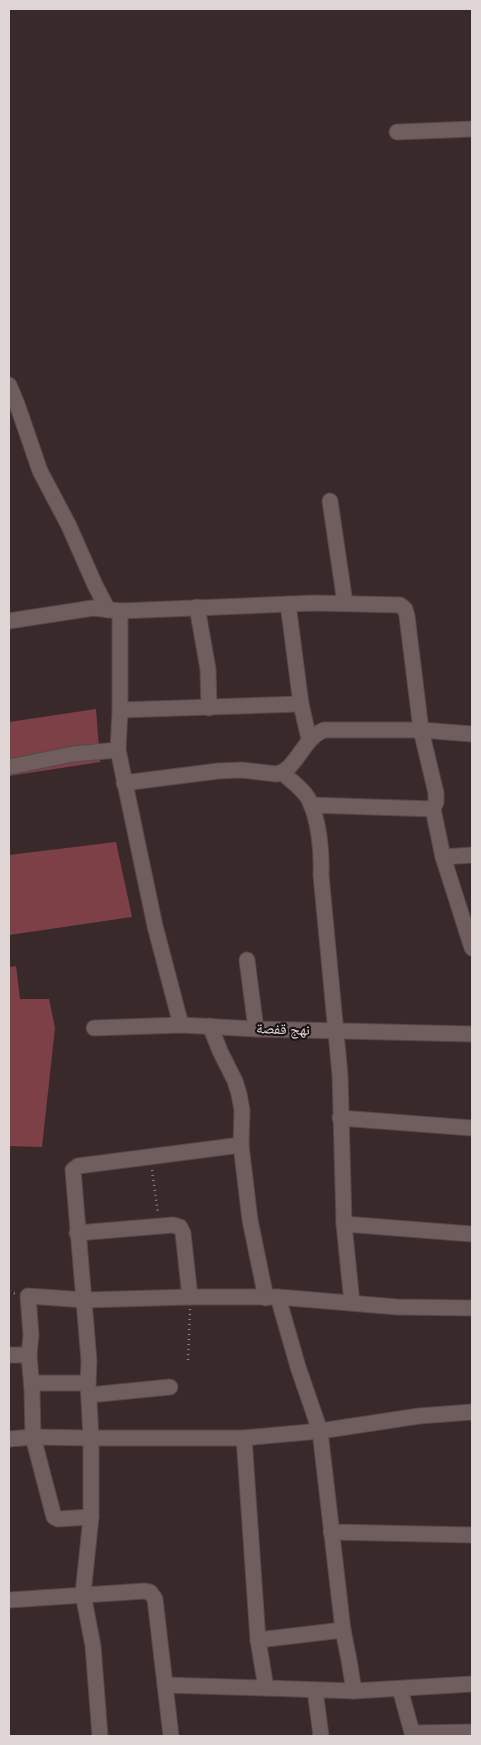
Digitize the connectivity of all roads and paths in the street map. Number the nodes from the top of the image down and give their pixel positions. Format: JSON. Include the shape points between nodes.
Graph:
{"nodes":[{"id":1,"x":472,"y":129,"type":"edge"},
{"id":2,"x":397,"y":132,"type":"dead end"},
{"id":3,"x":9,"y":385,"type":"edge"},
{"id":4,"x":330,"y":501,"type":"dead end"},
{"id":5,"x":345,"y":603,"type":"junction"},
{"id":6,"x":288,"y":604,"type":"junction"},
{"id":7,"x":197,"y":607,"type":"junction"},
{"id":8,"x":114,"y":611,"type":"junction"},
{"id":9,"x":9,"y":621,"type":"edge"},
{"id":10,"x":301,"y":704,"type":"junction"},
{"id":11,"x":209,"y":708,"type":"junction"},
{"id":12,"x":120,"y":710,"type":"junction"},
{"id":13,"x":421,"y":730,"type":"junction"},
{"id":14,"x":472,"y":734,"type":"edge"},
{"id":15,"x":309,"y":740,"type":"junction"},
{"id":16,"x":118,"y":750,"type":"junction"},
{"id":17,"x":9,"y":767,"type":"edge"},
{"id":18,"x":283,"y":773,"type":"junction"},
{"id":19,"x":124,"y":783,"type":"junction"},
{"id":20,"x":311,"y":805,"type":"junction"},
{"id":21,"x":433,"y":809,"type":"junction"},
{"id":22,"x":472,"y":855,"type":"edge"},
{"id":23,"x":443,"y":857,"type":"junction"},
{"id":24,"x":472,"y":948,"type":"edge"},
{"id":25,"x":247,"y":960,"type":"dead end"},
{"id":26,"x":181,"y":1025,"type":"junction"},
{"id":27,"x":210,"y":1026,"type":"junction"},
{"id":28,"x":94,"y":1028,"type":"dead end"},
{"id":29,"x":256,"y":1029,"type":"junction"},
{"id":30,"x":336,"y":1031,"type":"junction"},
{"id":31,"x":472,"y":1034,"type":"edge"},
{"id":32,"x":340,"y":1118,"type":"junction"},
{"id":33,"x":472,"y":1128,"type":"edge"},
{"id":34,"x":241,"y":1145,"type":"junction"},
{"id":35,"x":150,"y":1156,"type":"junction"},
{"id":36,"x":344,"y":1224,"type":"junction"},
{"id":37,"x":159,"y":1226,"type":"junction"},
{"id":38,"x":77,"y":1233,"type":"junction"},
{"id":39,"x":472,"y":1234,"type":"edge"},
{"id":40,"x":190,"y":1297,"type":"junction"},
{"id":41,"x":272,"y":1298,"type":"junction"},
{"id":42,"x":85,"y":1300,"type":"junction"},
{"id":43,"x":352,"y":1303,"type":"junction"},
{"id":44,"x":472,"y":1308,"type":"edge"},
{"id":45,"x":9,"y":1355,"type":"edge"},
{"id":46,"x":29,"y":1355,"type":"junction"},
{"id":47,"x":188,"y":1360,"type":"dead end"},
{"id":48,"x":32,"y":1383,"type":"junction"},
{"id":49,"x":170,"y":1387,"type":"dead end"},
{"id":50,"x":88,"y":1389,"type":"junction"},
{"id":51,"x":472,"y":1412,"type":"edge"},
{"id":52,"x":320,"y":1431,"type":"junction"},
{"id":53,"x":33,"y":1437,"type":"junction"},
{"id":54,"x":91,"y":1438,"type":"junction"},
{"id":55,"x":244,"y":1438,"type":"junction"},
{"id":56,"x":9,"y":1439,"type":"edge"},
{"id":57,"x":91,"y":1517,"type":"junction"},
{"id":58,"x":331,"y":1532,"type":"junction"},
{"id":59,"x":472,"y":1536,"type":"edge"},
{"id":60,"x":83,"y":1594,"type":"junction"},
{"id":61,"x":9,"y":1600,"type":"edge"},
{"id":62,"x":343,"y":1630,"type":"junction"},
{"id":63,"x":258,"y":1640,"type":"junction"},
{"id":64,"x":472,"y":1684,"type":"edge"},
{"id":65,"x":165,"y":1685,"type":"junction"},
{"id":66,"x":266,"y":1688,"type":"junction"},
{"id":67,"x":400,"y":1689,"type":"junction"},
{"id":68,"x":315,"y":1690,"type":"junction"},
{"id":69,"x":354,"y":1691,"type":"junction"},
{"id":70,"x":472,"y":1732,"type":"edge"},
{"id":71,"x":412,"y":1735,"type":"edge"},
{"id":72,"x":100,"y":1736,"type":"edge"},
{"id":73,"x":170,"y":1736,"type":"edge"},
{"id":74,"x":321,"y":1736,"type":"edge"}],
"edges":[{"from":1,"to":2,"type":"street"},
{"from":3,"to":8,"type":"street","via":[[40,471],[95,585]]},
{"from":4,"to":5,"type":"street"},
{"from":5,"to":6,"type":"street"},
{"from":5,"to":13,"type":"street","via":[[400,604],[405,608]]},
{"from":6,"to":7,"type":"street"},
{"from":6,"to":10,"type":"street"},
{"from":7,"to":8,"type":"street"},
{"from":7,"to":11,"type":"street","via":[[208,669]]},
{"from":8,"to":9,"type":"street","via":[[93,608]]},
{"from":8,"to":12,"type":"street"},
{"from":10,"to":11,"type":"street"},
{"from":10,"to":15,"type":"street"},
{"from":11,"to":12,"type":"street"},
{"from":12,"to":16,"type":"street"},
{"from":13,"to":14,"type":"street"},
{"from":13,"to":15,"type":"street","via":[[324,730]]},
{"from":13,"to":21,"type":"street","via":[[436,793]]},
{"from":15,"to":18,"type":"street"},
{"from":16,"to":17,"type":"street","via":[[73,754]]},
{"from":16,"to":19,"type":"street"},
{"from":18,"to":19,"type":"street","via":[[218,771]]},
{"from":18,"to":20,"type":"street"},
{"from":19,"to":26,"type":"street","via":[[155,926]]},
{"from":20,"to":21,"type":"street"},
{"from":20,"to":30,"type":"street","via":[[322,855],[321,875]]},
{"from":21,"to":23,"type":"street"},
{"from":22,"to":23,"type":"street"},
{"from":23,"to":24,"type":"street"},
{"from":25,"to":29,"type":"street"},
{"from":26,"to":27,"type":"street","name":"نهج قفصة"},
{"from":26,"to":28,"type":"street","name":"نهج قفصة"},
{"from":27,"to":29,"type":"street","name":"نهج قفصة"},
{"from":27,"to":34,"type":"street","via":[[239,1094]]},
{"from":29,"to":30,"type":"street","name":"نهج قفصة"},
{"from":30,"to":31,"type":"street","name":"نهج قفصة"},
{"from":30,"to":32,"type":"street"},
{"from":32,"to":33,"type":"street"},
{"from":32,"to":36,"type":"street"},
{"from":34,"to":35,"type":"street"},
{"from":34,"to":41,"type":"street","via":[[250,1220]]},
{"from":35,"to":37,"type":"path"},
{"from":35,"to":38,"type":"street","via":[[78,1166],[73,1170]]},
{"from":36,"to":39,"type":"street"},
{"from":36,"to":43,"type":"street"},
{"from":37,"to":38,"type":"street"},
{"from":37,"to":40,"type":"street","via":[[173,1225],[183,1232]]},
{"from":38,"to":42,"type":"street"},
{"from":40,"to":41,"type":"street"},
{"from":40,"to":42,"type":"street"},
{"from":40,"to":47,"type":"path"},
{"from":41,"to":43,"type":"street"},
{"from":41,"to":52,"type":"street"},
{"from":42,"to":46,"type":"street","via":[[28,1296]]},
{"from":42,"to":50,"type":"street"},
{"from":43,"to":44,"type":"street"},
{"from":45,"to":46,"type":"street"},
{"from":46,"to":48,"type":"street"},
{"from":48,"to":50,"type":"street"},
{"from":48,"to":53,"type":"street"},
{"from":49,"to":50,"type":"street"},
{"from":50,"to":54,"type":"street"},
{"from":51,"to":52,"type":"street","via":[[419,1416]]},
{"from":52,"to":55,"type":"street"},
{"from":52,"to":58,"type":"street"},
{"from":53,"to":54,"type":"street"},
{"from":53,"to":56,"type":"street"},
{"from":53,"to":57,"type":"street","via":[[54,1517]]},
{"from":54,"to":55,"type":"street"},
{"from":54,"to":57,"type":"street"},
{"from":55,"to":63,"type":"street"},
{"from":57,"to":60,"type":"street"},
{"from":58,"to":59,"type":"street"},
{"from":58,"to":62,"type":"street"},
{"from":60,"to":61,"type":"street"},
{"from":60,"to":65,"type":"street","via":[[145,1591],[153,1595]]},
{"from":60,"to":72,"type":"street","via":[[93,1646]]},
{"from":62,"to":63,"type":"street"},
{"from":62,"to":69,"type":"street"},
{"from":63,"to":66,"type":"street"},
{"from":64,"to":67,"type":"street"},
{"from":65,"to":66,"type":"street"},
{"from":65,"to":73,"type":"street"},
{"from":66,"to":68,"type":"street"},
{"from":67,"to":69,"type":"street"},
{"from":67,"to":71,"type":"street"},
{"from":68,"to":69,"type":"street"},
{"from":68,"to":74,"type":"street"},
{"from":70,"to":71,"type":"street"}]}
